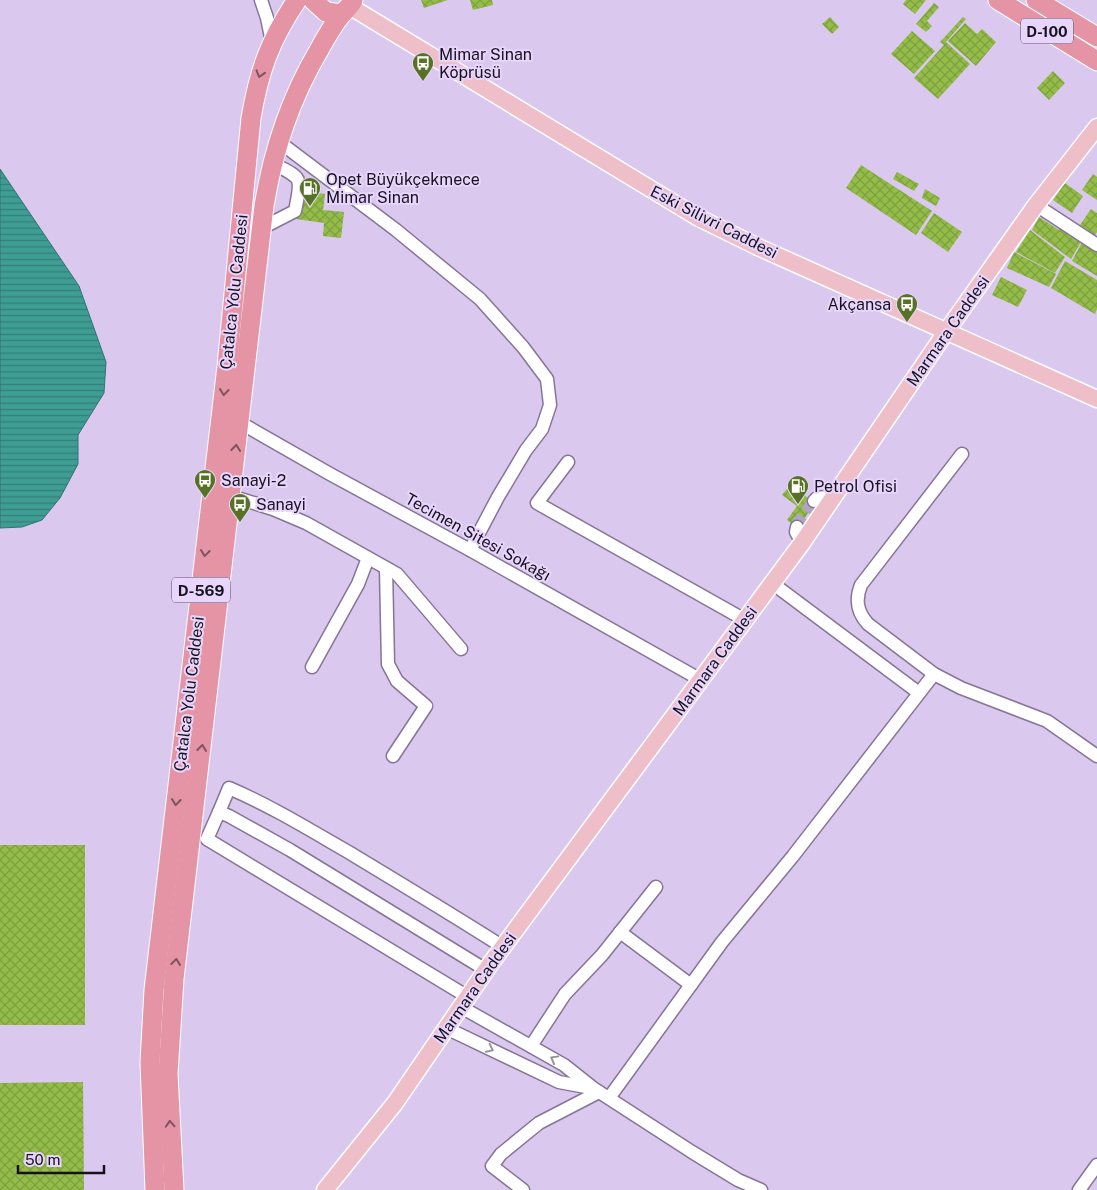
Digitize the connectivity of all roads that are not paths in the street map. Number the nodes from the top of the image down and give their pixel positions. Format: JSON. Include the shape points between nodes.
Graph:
{"nodes":[{"id":1,"x":261,"y":0,"type":"edge"},
{"id":2,"x":297,"y":0,"type":"edge"},
{"id":3,"x":313,"y":0,"type":"edge"},
{"id":4,"x":998,"y":0,"type":"edge"},
{"id":5,"x":1036,"y":0,"type":"edge"},
{"id":6,"x":348,"y":7,"type":"edge"},
{"id":7,"x":1097,"y":37,"type":"edge"},
{"id":8,"x":272,"y":42,"type":"junction"},
{"id":9,"x":1094,"y":63,"type":"edge"},
{"id":10,"x":1097,"y":127,"type":"edge"},
{"id":11,"x":278,"y":141,"type":"junction"},
{"id":12,"x":272,"y":163,"type":"junction"},
{"id":13,"x":1036,"y":205,"type":"junction"},
{"id":14,"x":262,"y":228,"type":"junction"},
{"id":15,"x":1097,"y":245,"type":"edge"},
{"id":16,"x":946,"y":332,"type":"junction"},
{"id":17,"x":1097,"y":399,"type":"edge"},
{"id":18,"x":239,"y":422,"type":"junction"},
{"id":19,"x":962,"y":454,"type":"dead end"},
{"id":20,"x":568,"y":462,"type":"dead end"},
{"id":21,"x":231,"y":496,"type":"junction"},
{"id":22,"x":835,"y":496,"type":"junction"},
{"id":23,"x":814,"y":502,"type":"tunnel mouth"},
{"id":24,"x":797,"y":527,"type":"dead end"},
{"id":25,"x":802,"y":543,"type":"junction"},
{"id":26,"x":470,"y":550,"type":"junction"},
{"id":27,"x":368,"y":558,"type":"junction"},
{"id":28,"x":386,"y":568,"type":"junction"},
{"id":29,"x":772,"y":583,"type":"junction"},
{"id":30,"x":745,"y":620,"type":"junction"},
{"id":31,"x":461,"y":649,"type":"dead end"},
{"id":32,"x":312,"y":667,"type":"dead end"},
{"id":33,"x":934,"y":674,"type":"junction"},
{"id":34,"x":701,"y":680,"type":"junction"},
{"id":35,"x":919,"y":693,"type":"junction"},
{"id":36,"x":393,"y":756,"type":"dead end"},
{"id":37,"x":1097,"y":756,"type":"edge"},
{"id":38,"x":219,"y":812,"type":"junction"},
{"id":39,"x":656,"y":887,"type":"dead end"},
{"id":40,"x":620,"y":932,"type":"junction"},
{"id":41,"x":503,"y":947,"type":"junction"},
{"id":42,"x":486,"y":970,"type":"junction"},
{"id":43,"x":691,"y":985,"type":"junction"},
{"id":44,"x":465,"y":1002,"type":"junction"},
{"id":45,"x":446,"y":1028,"type":"junction"},
{"id":46,"x":531,"y":1046,"type":"junction"},
{"id":47,"x":600,"y":1093,"type":"junction"},
{"id":48,"x":1097,"y":1165,"type":"edge"},
{"id":49,"x":154,"y":1190,"type":"edge"},
{"id":50,"x":174,"y":1190,"type":"edge"},
{"id":51,"x":325,"y":1190,"type":"edge"},
{"id":52,"x":523,"y":1190,"type":"edge"},
{"id":53,"x":761,"y":1190,"type":"edge"},
{"id":54,"x":1079,"y":1190,"type":"edge"}],
"edges":[{"from":1,"to":8,"type":"street"},
{"from":2,"to":8,"type":"highway","name":"Çatalca Yolu Caddesi","number":"D-569"},
{"from":3,"to":6,"type":"highway","via":[[326,12]]},
{"from":4,"to":9,"type":"highway","number":"D-100"},
{"from":5,"to":7,"type":"highway","number":"D-100"},
{"from":6,"to":11,"type":"highway","name":"Çatalca Yolu Caddesi","number":"D-569","via":[[304,77]]},
{"from":6,"to":16,"type":"main road","name":"Eski Silivri Caddesi","via":[[697,217]]},
{"from":8,"to":49,"type":"highway","name":"Çatalca Yolu Caddesi","number":"D-569","one_way":true,"via":[[257,86],[251,118],[227,366],[154,990],[150,1062]]},
{"from":10,"to":13,"type":"main road","name":"Marmara Caddesi"},
{"from":11,"to":12,"type":"highway","name":"Çatalca Yolu Caddesi","number":"D-569"},
{"from":11,"to":26,"type":"street","via":[[396,230],[480,299],[523,347],[547,380],[550,406],[542,429],[498,497]]},
{"from":12,"to":14,"type":"highway","name":"Çatalca Yolu Caddesi","number":"D-569"},
{"from":12,"to":14,"type":"street","via":[[295,174],[300,186],[295,211]]},
{"from":13,"to":15,"type":"street"},
{"from":13,"to":16,"type":"main road","name":"Marmara Caddesi"},
{"from":14,"to":18,"type":"highway","name":"Çatalca Yolu Caddesi","number":"D-569"},
{"from":16,"to":17,"type":"main road","name":"Eski Silivri Caddesi"},
{"from":16,"to":22,"type":"main road","name":"Marmara Caddesi"},
{"from":21,"to":18,"type":"highway","name":"Çatalca Yolu Caddesi","number":"D-569","one_way":true},
{"from":18,"to":26,"type":"street","name":"Tecimen Sitesi Sokağı"},
{"from":19,"to":33,"type":"street","via":[[861,585],[857,597],[858,610],[868,624]]},
{"from":20,"to":30,"type":"street","via":[[537,504]]},
{"from":21,"to":27,"type":"street","via":[[306,523]]},
{"from":50,"to":21,"type":"highway","name":"Çatalca Yolu Caddesi","number":"D-569","one_way":true,"via":[[168,1074],[170,1029]]},
{"from":22,"to":23,"type":"street","via":[[817,498]]},
{"from":22,"to":25,"type":"main road","name":"Marmara Caddesi"},
{"from":24,"to":25,"type":"street"},
{"from":25,"to":29,"type":"main road","name":"Marmara Caddesi"},
{"from":26,"to":34,"type":"street","name":"Tecimen Sitesi Sokağı"},
{"from":27,"to":28,"type":"street"},
{"from":27,"to":32,"type":"street","via":[[358,584]]},
{"from":28,"to":31,"type":"street","via":[[397,574]]},
{"from":28,"to":36,"type":"street","via":[[388,664],[397,681],[426,706]]},
{"from":29,"to":30,"type":"main road","name":"Marmara Caddesi"},
{"from":29,"to":35,"type":"street"},
{"from":30,"to":34,"type":"main road","name":"Marmara Caddesi"},
{"from":33,"to":35,"type":"street"},
{"from":33,"to":37,"type":"street","via":[[961,688],[1047,721]]},
{"from":34,"to":41,"type":"main road","name":"Marmara Caddesi"},
{"from":35,"to":43,"type":"street"},
{"from":38,"to":41,"type":"street","via":[[229,788],[250,797],[311,830]]},
{"from":38,"to":42,"type":"street","via":[[290,850]]},
{"from":38,"to":44,"type":"street","via":[[207,839]]},
{"from":39,"to":40,"type":"street"},
{"from":40,"to":43,"type":"street"},
{"from":40,"to":46,"type":"street","via":[[565,994]]},
{"from":41,"to":42,"type":"main road","name":"Marmara Caddesi"},
{"from":42,"to":44,"type":"main road","name":"Marmara Caddesi"},
{"from":43,"to":47,"type":"street"},
{"from":44,"to":45,"type":"main road","name":"Marmara Caddesi"},
{"from":44,"to":46,"type":"street"},
{"from":45,"to":47,"type":"street","one_way":true,"via":[[559,1082]]},
{"from":45,"to":51,"type":"main road","name":"Marmara Caddesi","via":[[395,1103]]},
{"from":47,"to":46,"type":"street","one_way":true,"via":[[564,1065]]},
{"from":47,"to":52,"type":"street","via":[[539,1123],[501,1154],[492,1166]]},
{"from":47,"to":53,"type":"street","via":[[731,1175]]},
{"from":48,"to":54,"type":"street"}]}
